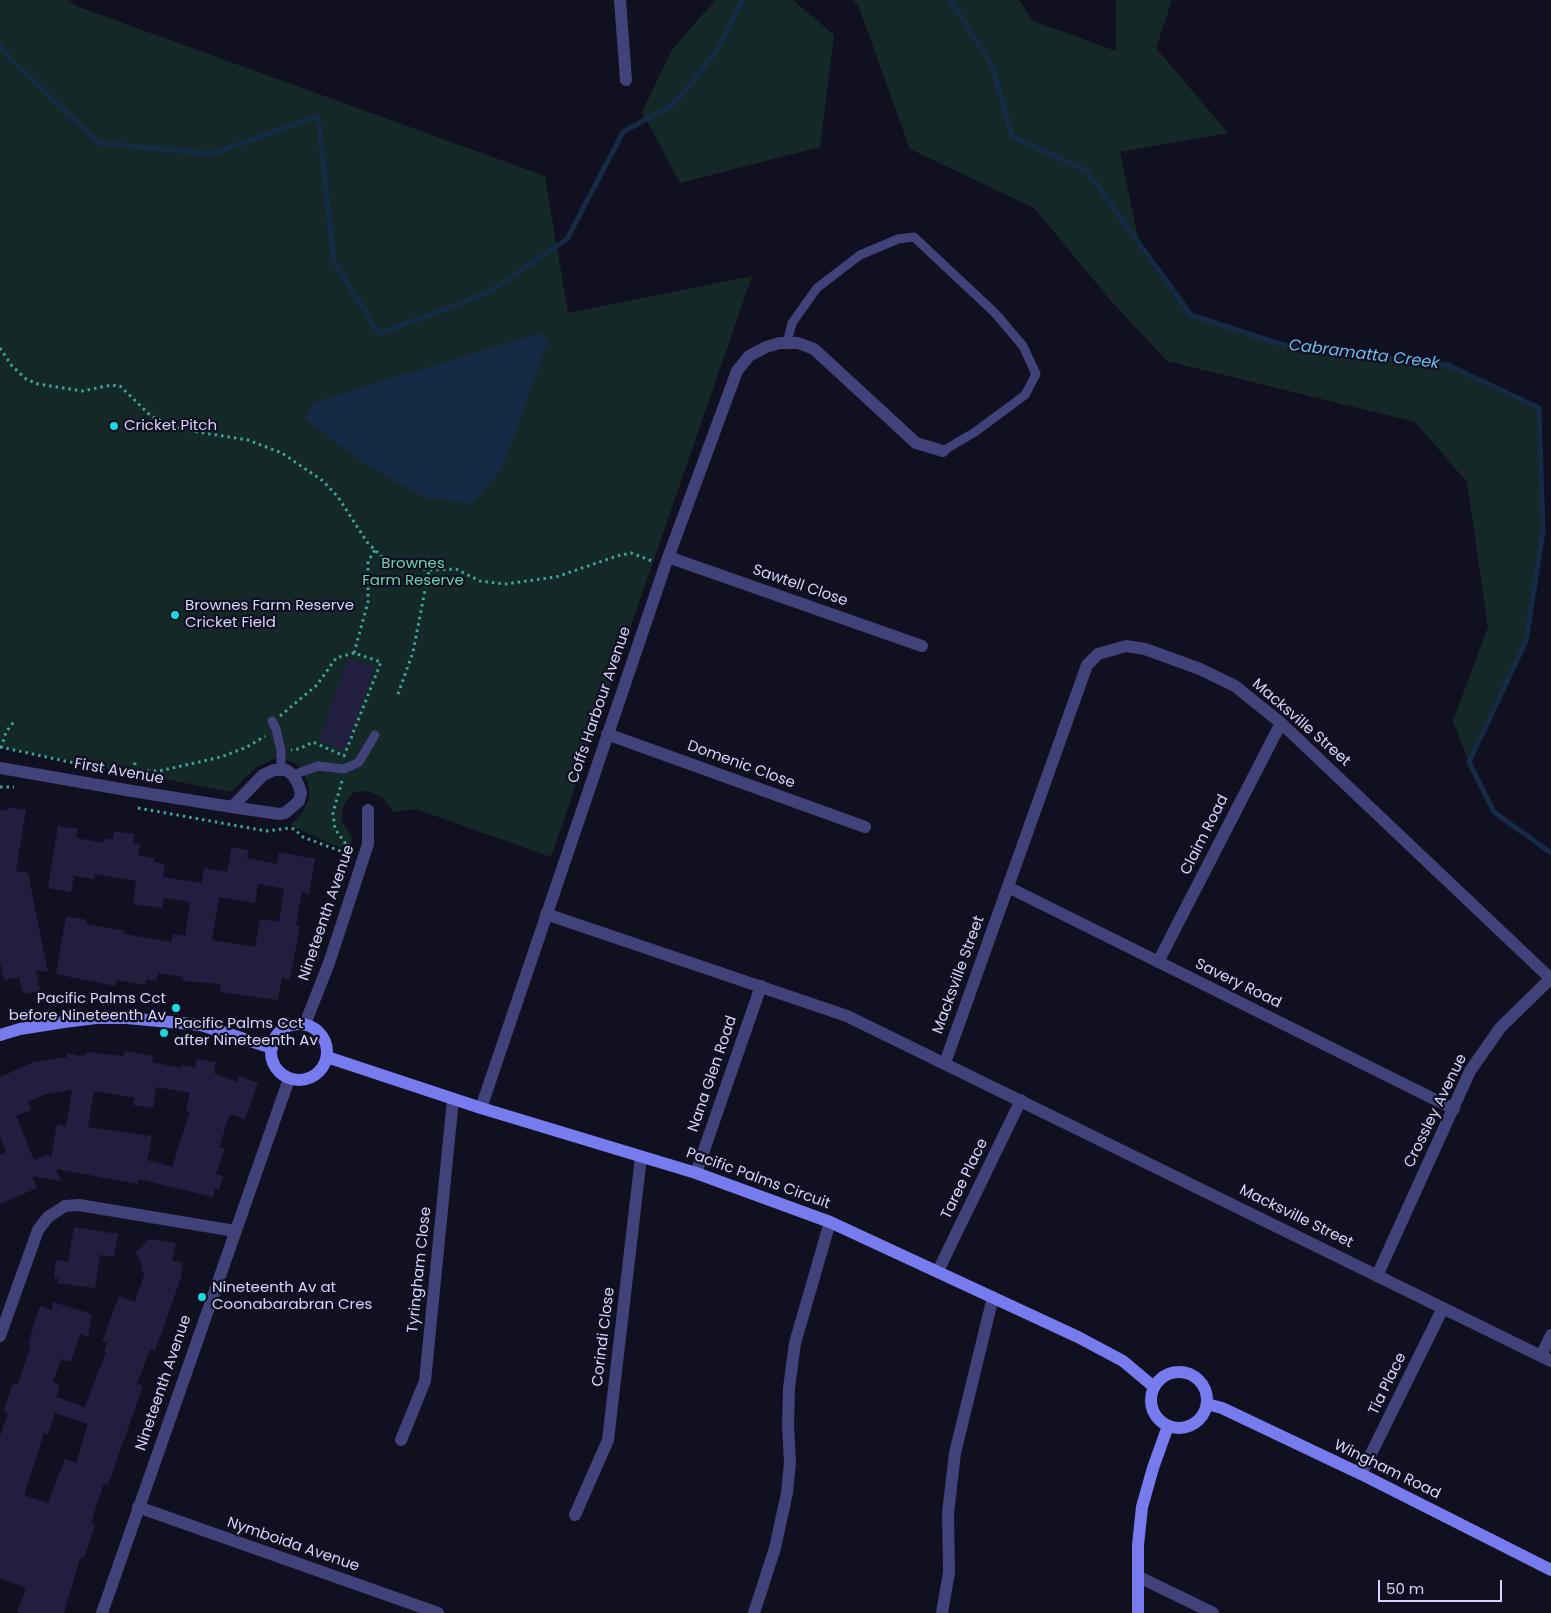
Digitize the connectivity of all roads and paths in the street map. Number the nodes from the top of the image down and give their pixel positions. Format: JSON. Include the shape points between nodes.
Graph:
{"nodes":[{"id":1,"x":620,"y":0,"type":"edge"},
{"id":2,"x":626,"y":80,"type":"dead end"},
{"id":3,"x":787,"y":343,"type":"junction"},
{"id":4,"x":0,"y":348,"type":"edge"},
{"id":5,"x":943,"y":451,"type":"joint"},
{"id":6,"x":375,"y":550,"type":"junction"},
{"id":7,"x":668,"y":557,"type":"junction"},
{"id":8,"x":652,"y":561,"type":"dead end"},
{"id":9,"x":429,"y":570,"type":"junction"},
{"id":10,"x":922,"y":646,"type":"dead end"},
{"id":11,"x":354,"y":653,"type":"junction"},
{"id":12,"x":398,"y":694,"type":"dead end"},
{"id":13,"x":15,"y":720,"type":"dead end"},
{"id":14,"x":1281,"y":723,"type":"junction"},
{"id":15,"x":274,"y":725,"type":"junction"},
{"id":16,"x":607,"y":734,"type":"junction"},
{"id":17,"x":375,"y":736,"type":"dead end"},
{"id":18,"x":0,"y":747,"type":"edge"},
{"id":19,"x":281,"y":751,"type":"junction"},
{"id":20,"x":0,"y":768,"type":"edge"},
{"id":21,"x":287,"y":772,"type":"junction"},
{"id":22,"x":343,"y":778,"type":"dead end"},
{"id":23,"x":0,"y":787,"type":"edge"},
{"id":24,"x":21,"y":788,"type":"dead end"},
{"id":25,"x":129,"y":807,"type":"dead end"},
{"id":26,"x":232,"y":807,"type":"junction"},
{"id":27,"x":368,"y":810,"type":"dead end"},
{"id":28,"x":865,"y":827,"type":"dead end"},
{"id":29,"x":344,"y":852,"type":"junction"},
{"id":30,"x":353,"y":856,"type":"dead end"},
{"id":31,"x":1008,"y":887,"type":"junction"},
{"id":32,"x":546,"y":914,"type":"junction"},
{"id":33,"x":1158,"y":962,"type":"junction"},
{"id":34,"x":1551,"y":979,"type":"edge"},
{"id":35,"x":761,"y":986,"type":"junction"},
{"id":36,"x":305,"y":1024,"type":"junction"},
{"id":37,"x":0,"y":1035,"type":"edge"},
{"id":38,"x":272,"y":1048,"type":"junction"},
{"id":39,"x":327,"y":1057,"type":"junction"},
{"id":40,"x":945,"y":1063,"type":"junction"},
{"id":41,"x":289,"y":1079,"type":"junction"},
{"id":42,"x":453,"y":1099,"type":"junction"},
{"id":43,"x":1021,"y":1100,"type":"junction"},
{"id":44,"x":481,"y":1108,"type":"junction"},
{"id":45,"x":1454,"y":1109,"type":"junction"},
{"id":46,"x":641,"y":1158,"type":"junction"},
{"id":47,"x":696,"y":1173,"type":"junction"},
{"id":48,"x":830,"y":1222,"type":"junction"},
{"id":49,"x":235,"y":1231,"type":"junction"},
{"id":50,"x":938,"y":1271,"type":"junction"},
{"id":51,"x":1377,"y":1276,"type":"junction"},
{"id":52,"x":993,"y":1297,"type":"junction"},
{"id":53,"x":1443,"y":1308,"type":"junction"},
{"id":54,"x":1551,"y":1335,"type":"edge"},
{"id":55,"x":0,"y":1336,"type":"edge"},
{"id":56,"x":1546,"y":1359,"type":"edge"},
{"id":57,"x":1154,"y":1387,"type":"junction"},
{"id":58,"x":1207,"y":1404,"type":"junction"},
{"id":59,"x":1168,"y":1426,"type":"junction"},
{"id":60,"x":401,"y":1440,"type":"dead end"},
{"id":61,"x":1361,"y":1474,"type":"junction"},
{"id":62,"x":138,"y":1507,"type":"junction"},
{"id":63,"x":575,"y":1515,"type":"dead end"},
{"id":64,"x":1551,"y":1570,"type":"edge"},
{"id":65,"x":1139,"y":1577,"type":"junction"},
{"id":66,"x":102,"y":1613,"type":"edge"},
{"id":67,"x":438,"y":1613,"type":"edge"},
{"id":68,"x":754,"y":1613,"type":"edge"},
{"id":69,"x":942,"y":1613,"type":"edge"},
{"id":70,"x":1138,"y":1613,"type":"edge"},
{"id":71,"x":1213,"y":1613,"type":"edge"}],
"edges":[{"from":1,"to":2,"type":"street"},
{"from":3,"to":5,"type":"street","name":"Coffs Harbour Avenue","via":[[814,349],[916,442]]},
{"from":3,"to":5,"type":"lane","name":"Coffs Harbour Avenue","via":[[792,323],[817,288],[860,255],[898,238],[914,237],[995,313],[1024,346],[1036,374],[1025,395]]},
{"from":3,"to":7,"type":"street","name":"Coffs Harbour Avenue","via":[[766,347],[748,356],[737,371]]},
{"from":4,"to":6,"type":"path","via":[[12,366],[26,379],[38,384],[82,391],[120,386],[151,416],[179,429],[248,440],[282,454],[323,481]]},
{"from":6,"to":9,"type":"path","via":[[396,564]]},
{"from":6,"to":11,"type":"path","via":[[368,561],[368,602]]},
{"from":7,"to":10,"type":"street","name":"Sawtell Close"},
{"from":7,"to":16,"type":"street","name":"Coffs Harbour Avenue"},
{"from":8,"to":9,"type":"path","via":[[631,553],[556,578],[505,584],[480,581],[456,569]]},
{"from":9,"to":12,"type":"path","via":[[413,652]]},
{"from":11,"to":15,"type":"path","via":[[336,658],[316,685]]},
{"from":11,"to":19,"type":"path","via":[[381,662],[344,756],[313,742],[300,749]]},
{"from":13,"to":18,"type":"path"},
{"from":14,"to":31,"type":"street","name":"Macksville Street","via":[[1235,686],[1200,669],[1126,646],[1098,654],[1087,665]]},
{"from":14,"to":33,"type":"street","name":"Claim Road"},
{"from":14,"to":34,"type":"street","name":"Macksville Street"},
{"from":15,"to":18,"type":"path","via":[[247,747],[221,757],[160,771],[125,772]]},
{"from":15,"to":19,"type":"lane"},
{"from":16,"to":28,"type":"street","name":"Domenic Close"},
{"from":16,"to":32,"type":"street","name":"Coffs Harbour Avenue"},
{"from":17,"to":21,"type":"lane","via":[[359,762],[344,769],[318,766]]},
{"from":19,"to":21,"type":"lane"},
{"from":20,"to":26,"type":"street","name":"First Avenue"},
{"from":21,"to":26,"type":"street","via":[[263,775]]},
{"from":21,"to":26,"type":"street","name":"First Avenue","via":[[301,793],[299,801],[285,813]]},
{"from":22,"to":29,"type":"path","via":[[333,814],[335,829],[346,843]]},
{"from":23,"to":24,"type":"path"},
{"from":25,"to":29,"type":"path","via":[[266,831],[290,828],[302,837]]},
{"from":27,"to":36,"type":"street","name":"Nineteenth Avenue","via":[[368,844]]},
{"from":29,"to":30,"type":"path"},
{"from":31,"to":33,"type":"street","name":"Savery Road"},
{"from":31,"to":40,"type":"street","name":"Macksville Street"},
{"from":32,"to":35,"type":"street","name":"Macksville Street"},
{"from":32,"to":44,"type":"street","name":"Coffs Harbour Avenue"},
{"from":33,"to":45,"type":"street","name":"Savery Road"},
{"from":34,"to":45,"type":"street","name":"Crossley Avenue","via":[[1500,1028],[1470,1071]]},
{"from":35,"to":40,"type":"street","name":"Macksville Street","via":[[847,1016]]},
{"from":35,"to":47,"type":"street","name":"Nana Glen Road"},
{"from":36,"to":38,"type":"street","via":[[285,1028],[274,1039]]},
{"from":36,"to":39,"type":"street","via":[[321,1035]]},
{"from":37,"to":38,"type":"street","via":[[72,1021],[127,1018],[202,1025]]},
{"from":38,"to":41,"type":"street","via":[[275,1067]]},
{"from":39,"to":41,"type":"street","via":[[320,1072],[313,1077]]},
{"from":39,"to":42,"type":"street","name":"Pacific Palms Circuit"},
{"from":40,"to":43,"type":"street","name":"Macksville Street"},
{"from":41,"to":49,"type":"street","name":"Nineteenth Avenue"},
{"from":42,"to":44,"type":"street","name":"Pacific Palms Circuit"},
{"from":42,"to":60,"type":"street","name":"Tyringham Close","via":[[425,1381]]},
{"from":43,"to":50,"type":"street","name":"Taree Place"},
{"from":43,"to":51,"type":"street","name":"Macksville Street"},
{"from":44,"to":46,"type":"street","name":"Pacific Palms Circuit"},
{"from":45,"to":51,"type":"street","name":"Crossley Avenue"},
{"from":46,"to":47,"type":"street","name":"Pacific Palms Circuit"},
{"from":46,"to":63,"type":"street","name":"Corindi Close","via":[[608,1440]]},
{"from":47,"to":48,"type":"street","name":"Pacific Palms Circuit"},
{"from":48,"to":50,"type":"street","name":"Pacific Palms Circuit"},
{"from":48,"to":68,"type":"street","via":[[795,1343],[789,1388],[787,1493],[775,1548]]},
{"from":49,"to":55,"type":"street","via":[[79,1205],[65,1206],[48,1217],[38,1230]]},
{"from":49,"to":62,"type":"street","name":"Nineteenth Avenue"},
{"from":50,"to":52,"type":"street","name":"Pacific Palms Circuit"},
{"from":51,"to":53,"type":"street","name":"Macksville Street"},
{"from":52,"to":57,"type":"street","name":"Pacific Palms Circuit","via":[[1123,1361]]},
{"from":52,"to":69,"type":"street","via":[[955,1453],[948,1513],[949,1572]]},
{"from":53,"to":56,"type":"street","name":"Macksville Street"},
{"from":53,"to":61,"type":"street","name":"Tia Place"},
{"from":54,"to":56,"type":"street"},
{"from":57,"to":58,"type":"street","via":[[1170,1373],[1190,1374],[1205,1390]]},
{"from":57,"to":59,"type":"street","via":[[1152,1408],[1160,1421]]},
{"from":58,"to":59,"type":"street","via":[[1193,1425],[1177,1429]]},
{"from":58,"to":61,"type":"street","name":"Wingham Road","via":[[1222,1408]]},
{"from":59,"to":65,"type":"street","via":[[1142,1506]]},
{"from":61,"to":64,"type":"street","name":"Wingham Road"},
{"from":62,"to":66,"type":"street","name":"Nineteenth Avenue"},
{"from":62,"to":67,"type":"street","name":"Nymboida Avenue"},
{"from":65,"to":70,"type":"street"},
{"from":65,"to":71,"type":"street"}]}
